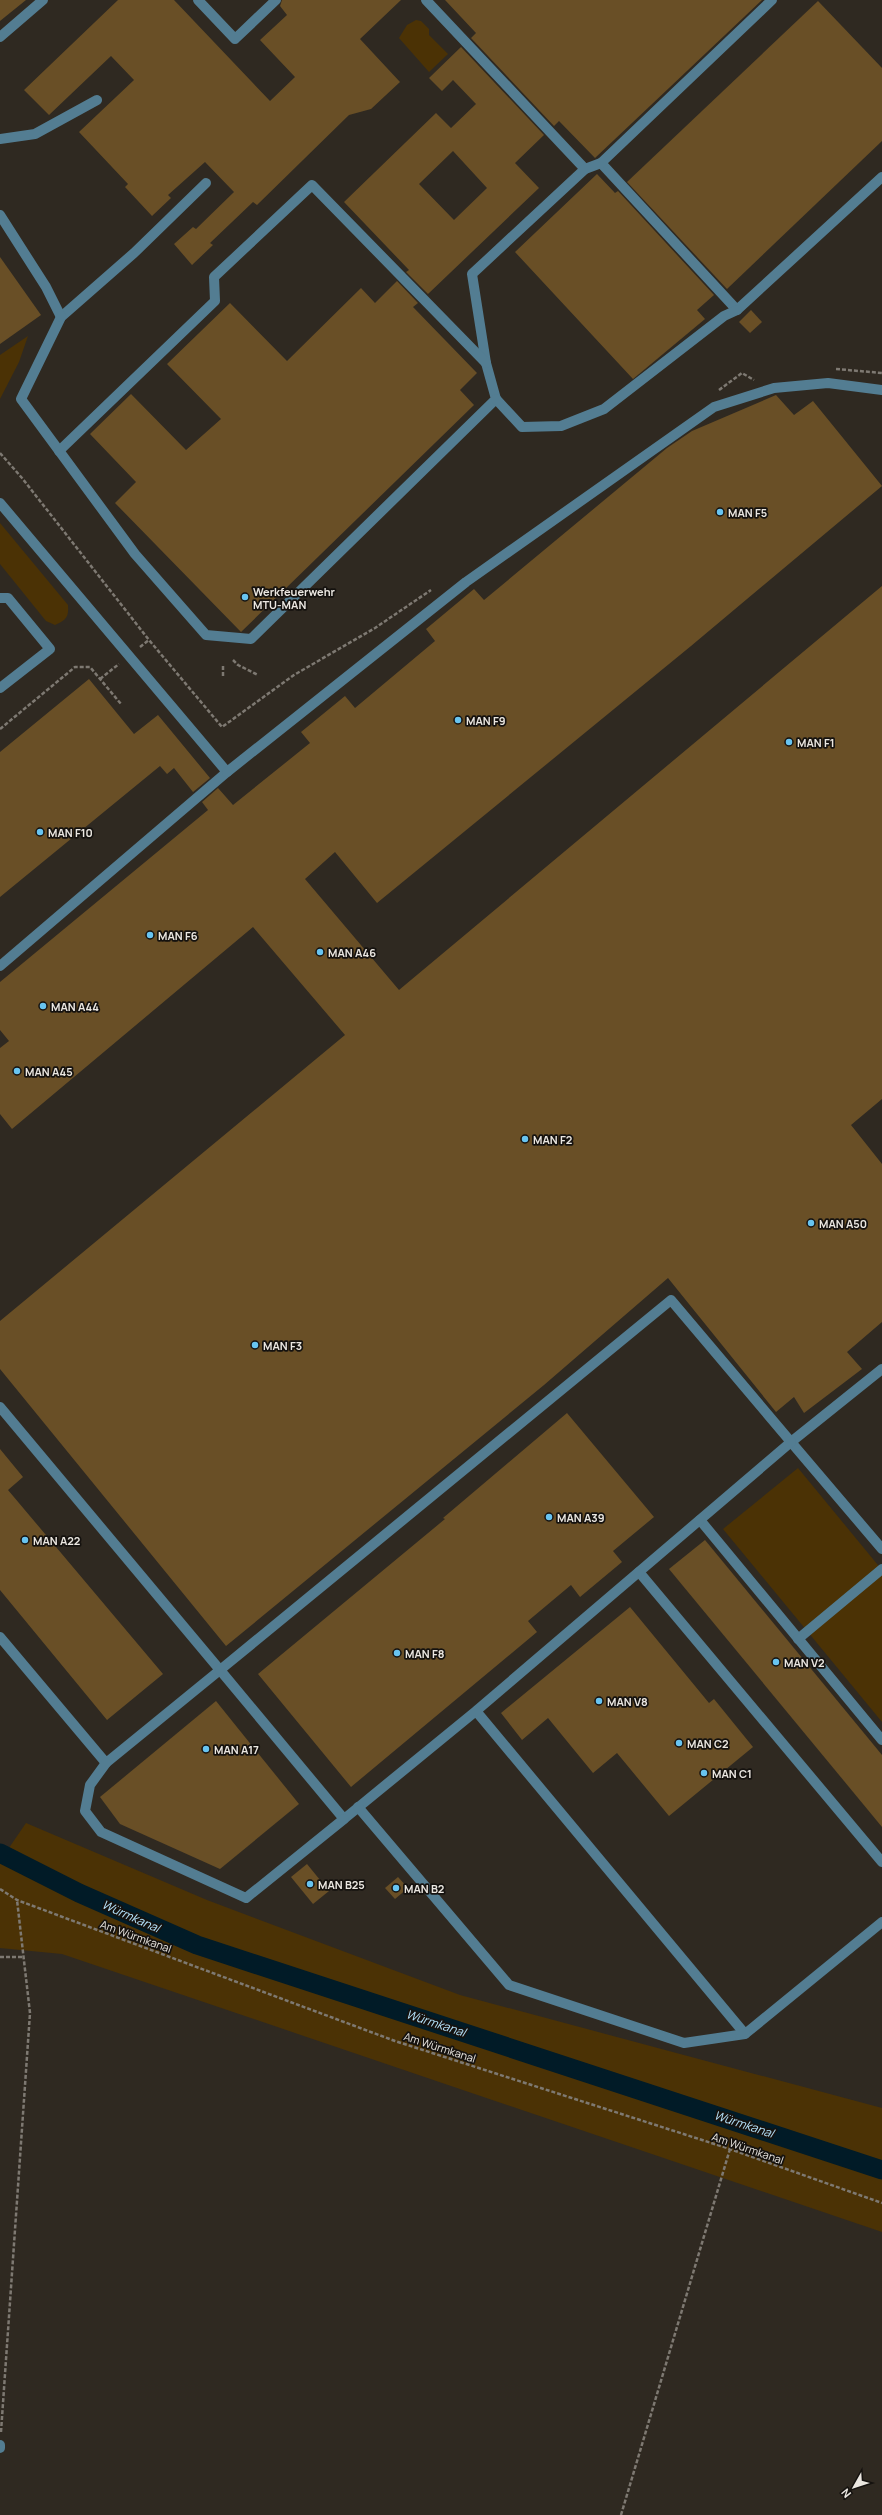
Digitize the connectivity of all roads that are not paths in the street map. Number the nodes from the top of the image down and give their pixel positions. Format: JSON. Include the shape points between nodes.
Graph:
{"nodes":[{"id":1,"x":42,"y":0,"type":"edge"},
{"id":2,"x":198,"y":0,"type":"edge"},
{"id":3,"x":276,"y":0,"type":"edge"},
{"id":4,"x":426,"y":0,"type":"edge"},
{"id":5,"x":772,"y":0,"type":"edge"},
{"id":6,"x":0,"y":37,"type":"edge"},
{"id":7,"x":97,"y":100,"type":"dead end"},
{"id":8,"x":0,"y":139,"type":"edge"},
{"id":9,"x":601,"y":164,"type":"junction"},
{"id":10,"x":584,"y":169,"type":"junction"},
{"id":11,"x":882,"y":177,"type":"edge"},
{"id":12,"x":206,"y":183,"type":"dead end"},
{"id":13,"x":0,"y":215,"type":"edge"},
{"id":14,"x":737,"y":310,"type":"junction"},
{"id":15,"x":61,"y":317,"type":"junction"},
{"id":16,"x":486,"y":363,"type":"junction"},
{"id":17,"x":882,"y":390,"type":"edge"},
{"id":18,"x":496,"y":399,"type":"junction"},
{"id":19,"x":59,"y":452,"type":"junction"},
{"id":20,"x":0,"y":503,"type":"edge"},
{"id":21,"x":0,"y":598,"type":"edge"},
{"id":22,"x":0,"y":688,"type":"edge"},
{"id":23,"x":226,"y":772,"type":"junction"},
{"id":24,"x":0,"y":966,"type":"edge"},
{"id":25,"x":882,"y":1369,"type":"edge"},
{"id":26,"x":0,"y":1407,"type":"edge"},
{"id":27,"x":791,"y":1442,"type":"junction"},
{"id":28,"x":700,"y":1520,"type":"junction"},
{"id":29,"x":882,"y":1549,"type":"edge"},
{"id":30,"x":882,"y":1569,"type":"edge"},
{"id":31,"x":639,"y":1572,"type":"junction"},
{"id":32,"x":0,"y":1636,"type":"edge"},
{"id":33,"x":798,"y":1639,"type":"junction"},
{"id":34,"x":220,"y":1670,"type":"junction"},
{"id":35,"x":476,"y":1711,"type":"junction"},
{"id":36,"x":881,"y":1737,"type":"edge"},
{"id":37,"x":106,"y":1763,"type":"junction"},
{"id":38,"x":358,"y":1807,"type":"junction"},
{"id":39,"x":344,"y":1819,"type":"junction"},
{"id":40,"x":882,"y":1862,"type":"edge"},
{"id":41,"x":882,"y":1922,"type":"edge"},
{"id":42,"x":744,"y":2034,"type":"junction"}],
"edges":[{"from":1,"to":6,"type":"lane"},
{"from":2,"to":3,"type":"lane","via":[[235,39]]},
{"from":4,"to":10,"type":"lane"},
{"from":5,"to":9,"type":"lane"},
{"from":7,"to":8,"type":"lane","via":[[35,134]]},
{"from":9,"to":10,"type":"lane"},
{"from":9,"to":14,"type":"lane"},
{"from":10,"to":16,"type":"lane","via":[[472,274]]},
{"from":11,"to":14,"type":"lane"},
{"from":12,"to":15,"type":"lane","via":[[134,253]]},
{"from":13,"to":15,"type":"lane","via":[[38,274]]},
{"from":14,"to":18,"type":"lane","via":[[724,316],[604,409],[561,426],[522,427]]},
{"from":15,"to":19,"type":"lane","via":[[21,400]]},
{"from":16,"to":18,"type":"lane"},
{"from":16,"to":19,"type":"lane","via":[[312,185],[214,277],[215,301]]},
{"from":17,"to":23,"type":"lane","via":[[828,383],[774,388],[714,406],[466,582]]},
{"from":18,"to":19,"type":"lane","via":[[251,639],[206,635],[135,554]]},
{"from":20,"to":23,"type":"lane"},
{"from":21,"to":22,"type":"lane","via":[[8,598],[50,649]]},
{"from":23,"to":24,"type":"lane"},
{"from":25,"to":27,"type":"lane"},
{"from":26,"to":34,"type":"lane"},
{"from":27,"to":28,"type":"lane"},
{"from":27,"to":29,"type":"lane"},
{"from":27,"to":34,"type":"lane","via":[[671,1300]]},
{"from":28,"to":31,"type":"lane"},
{"from":28,"to":33,"type":"lane"},
{"from":30,"to":33,"type":"lane"},
{"from":31,"to":35,"type":"lane"},
{"from":31,"to":40,"type":"lane"},
{"from":32,"to":37,"type":"lane"},
{"from":33,"to":36,"type":"lane"},
{"from":34,"to":37,"type":"lane"},
{"from":34,"to":39,"type":"lane"},
{"from":35,"to":38,"type":"lane"},
{"from":35,"to":42,"type":"lane"},
{"from":37,"to":39,"type":"lane","via":[[90,1785],[85,1811],[101,1832],[246,1898]]},
{"from":38,"to":39,"type":"lane"},
{"from":38,"to":42,"type":"lane","via":[[509,1985],[684,2043]]},
{"from":41,"to":42,"type":"lane"}]}
